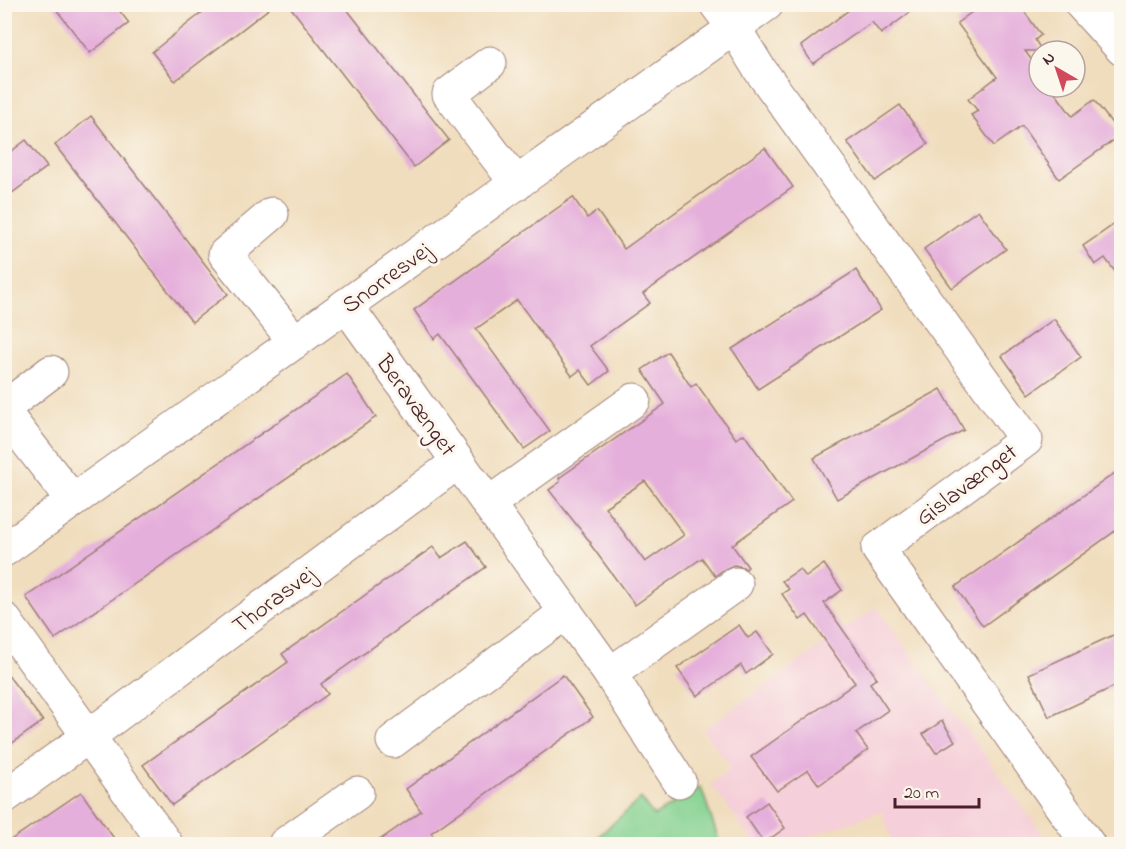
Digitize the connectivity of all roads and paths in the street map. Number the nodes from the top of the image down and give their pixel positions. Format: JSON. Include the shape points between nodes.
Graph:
{"nodes":[{"id":1,"x":767,"y":4,"type":"edge"},
{"id":2,"x":1081,"y":4,"type":"edge"},
{"id":3,"x":725,"y":16,"type":"edge"},
{"id":4,"x":1122,"y":49,"type":"edge"},
{"id":5,"x":490,"y":63,"type":"dead end"},
{"id":6,"x":517,"y":184,"type":"junction"},
{"id":7,"x":272,"y":214,"type":"dead end"},
{"id":8,"x":346,"y":305,"type":"junction"},
{"id":9,"x":295,"y":342,"type":"junction"},
{"id":10,"x":51,"y":372,"type":"dead end"},
{"id":11,"x":634,"y":400,"type":"dead end"},
{"id":12,"x":4,"y":410,"type":"edge"},
{"id":13,"x":458,"y":462,"type":"junction"},
{"id":14,"x":73,"y":501,"type":"junction"},
{"id":15,"x":488,"y":504,"type":"junction"},
{"id":16,"x":4,"y":550,"type":"edge"},
{"id":17,"x":736,"y":584,"type":"dead end"},
{"id":18,"x":566,"y":612,"type":"junction"},
{"id":19,"x":4,"y":619,"type":"edge"},
{"id":20,"x":610,"y":674,"type":"junction"},
{"id":21,"x":89,"y":736,"type":"junction"},
{"id":22,"x":393,"y":741,"type":"dead end"},
{"id":23,"x":679,"y":781,"type":"dead end"},
{"id":24,"x":357,"y":793,"type":"dead end"},
{"id":25,"x":4,"y":797,"type":"edge"},
{"id":26,"x":166,"y":844,"type":"edge"},
{"id":27,"x":285,"y":844,"type":"edge"},
{"id":28,"x":1088,"y":844,"type":"edge"}],
"edges":[{"from":1,"to":3,"type":"street","name":"Snorresvej"},
{"from":2,"to":4,"type":"street"},
{"from":3,"to":6,"type":"street","name":"Snorresvej"},
{"from":3,"to":28,"type":"street","name":"Gislavænget","via":[[1026,440],[878,549]]},
{"from":5,"to":6,"type":"street","via":[[449,94]]},
{"from":6,"to":8,"type":"street","name":"Snorresvej"},
{"from":7,"to":9,"type":"street","via":[[225,254]]},
{"from":8,"to":9,"type":"street","name":"Snorresvej"},
{"from":8,"to":13,"type":"street","name":"Beravænget"},
{"from":9,"to":14,"type":"street","name":"Snorresvej"},
{"from":10,"to":12,"type":"street"},
{"from":11,"to":15,"type":"street"},
{"from":12,"to":14,"type":"street"},
{"from":13,"to":15,"type":"street","name":"Beravænget"},
{"from":13,"to":21,"type":"street","name":"Thorasvej"},
{"from":14,"to":16,"type":"street","name":"Snorresvej"},
{"from":15,"to":18,"type":"street","name":"Beravænget"},
{"from":17,"to":20,"type":"street"},
{"from":18,"to":20,"type":"street","name":"Beravænget"},
{"from":18,"to":22,"type":"street"},
{"from":19,"to":21,"type":"street"},
{"from":20,"to":23,"type":"street","name":"Beravænget"},
{"from":21,"to":25,"type":"street","name":"Thorasvej"},
{"from":21,"to":26,"type":"street"},
{"from":24,"to":27,"type":"street"}]}
